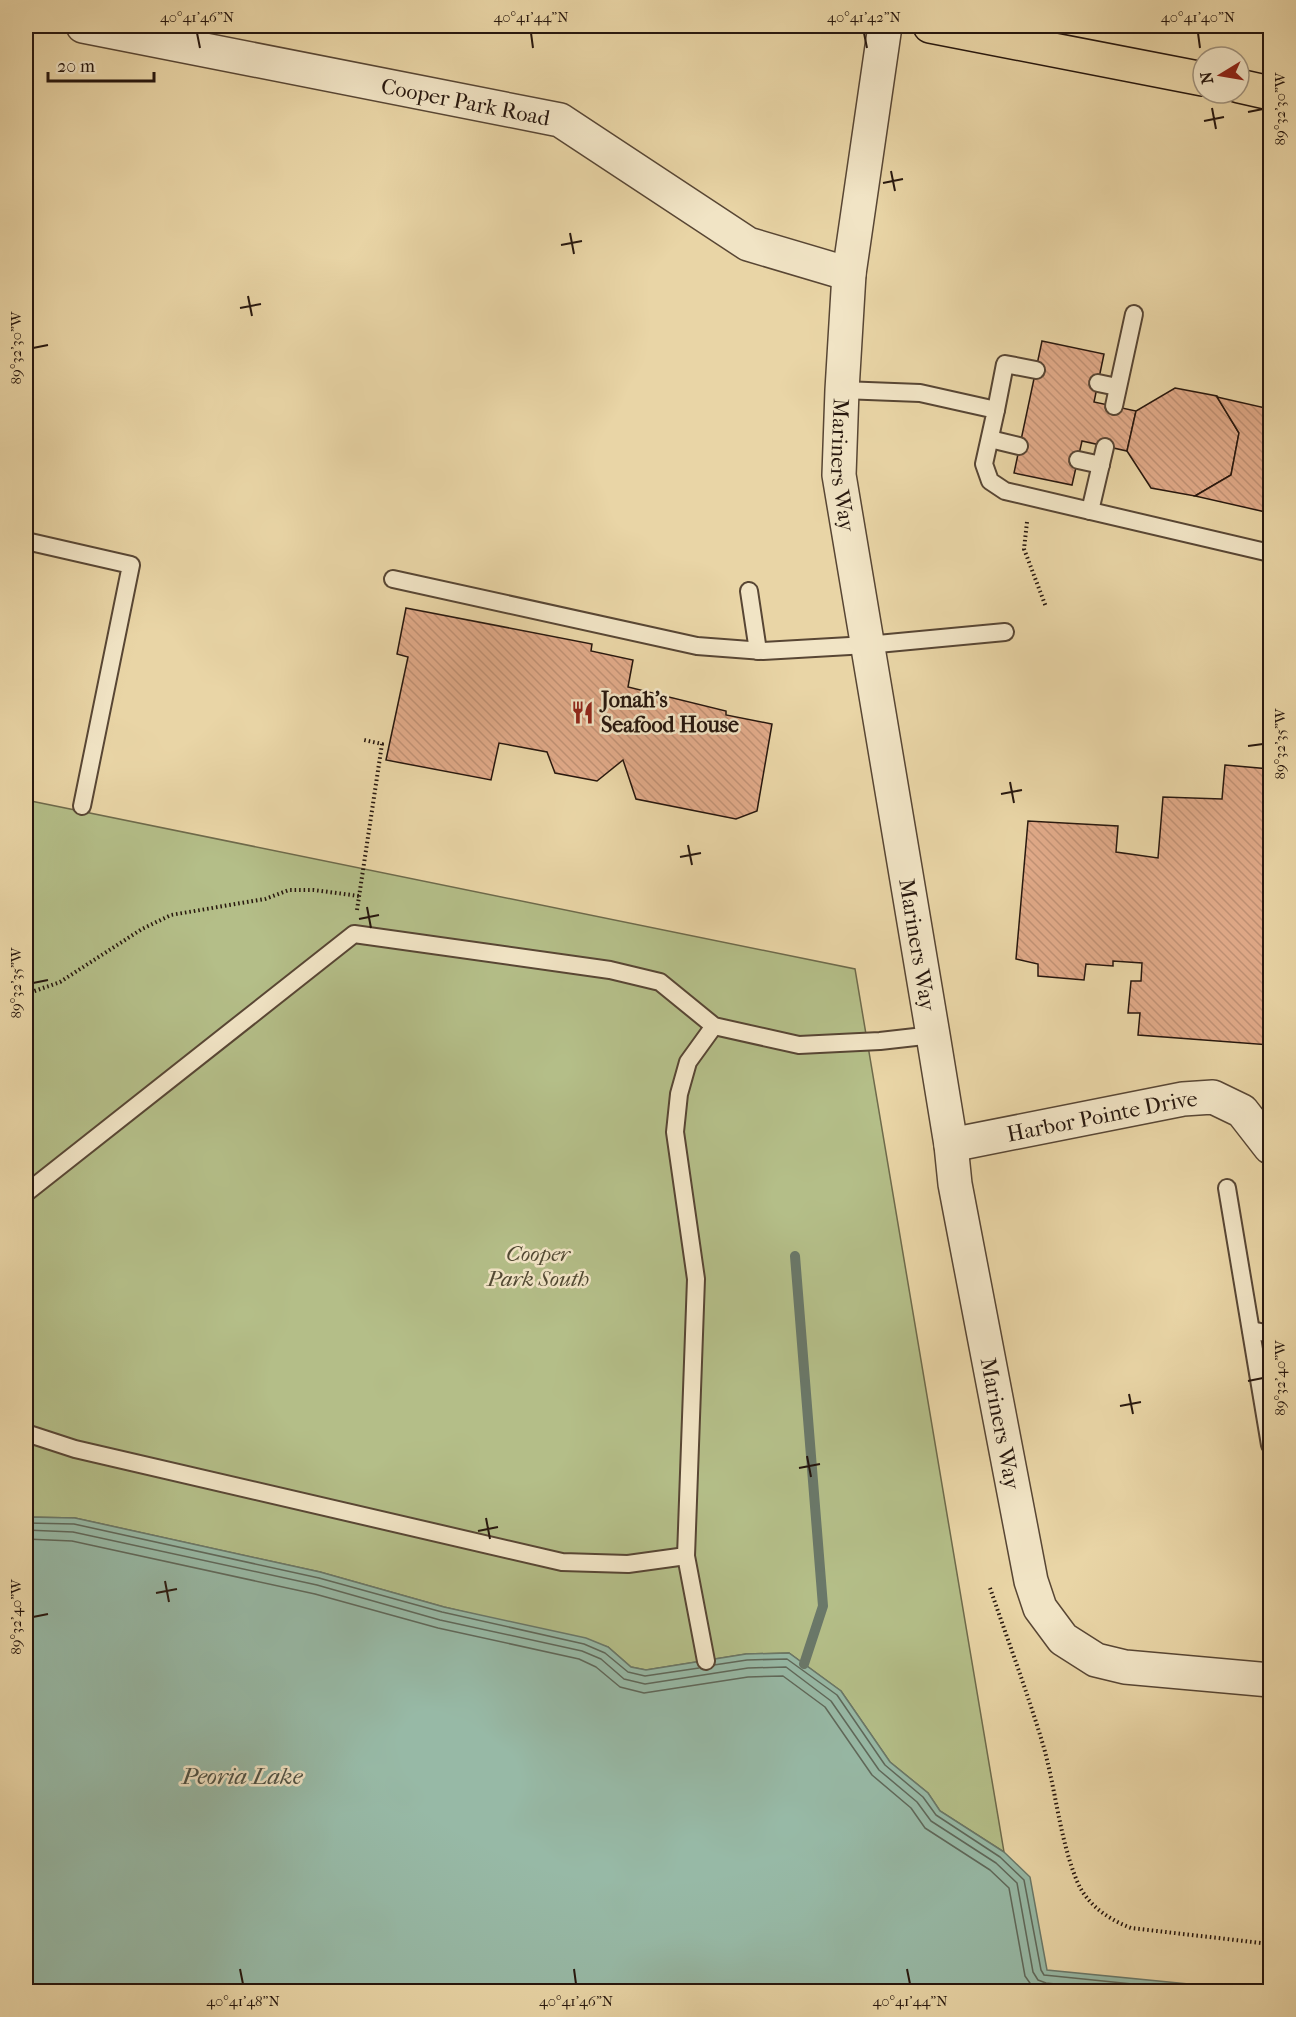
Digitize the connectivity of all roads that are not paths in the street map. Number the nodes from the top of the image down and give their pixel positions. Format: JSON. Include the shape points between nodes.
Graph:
{"nodes":[{"id":1,"x":83,"y":26,"type":"edge"},
{"id":2,"x":885,"y":26,"type":"edge"},
{"id":3,"x":930,"y":26,"type":"edge"},
{"id":4,"x":1191,"y":78,"type":"edge"},
{"id":5,"x":1251,"y":89,"type":"edge"},
{"id":6,"x":1270,"y":93,"type":"edge"},
{"id":7,"x":849,"y":274,"type":"junction"},
{"id":8,"x":1134,"y":314,"type":"dead end"},
{"id":9,"x":1036,"y":370,"type":"dead end"},
{"id":10,"x":1098,"y":383,"type":"dead end"},
{"id":11,"x":1117,"y":387,"type":"junction"},
{"id":12,"x":842,"y":390,"type":"junction"},
{"id":13,"x":1114,"y":406,"type":"dead end"},
{"id":14,"x":996,"y":410,"type":"junction"},
{"id":15,"x":990,"y":439,"type":"junction"},
{"id":16,"x":1019,"y":446,"type":"dead end"},
{"id":17,"x":1105,"y":447,"type":"dead end"},
{"id":18,"x":1078,"y":460,"type":"dead end"},
{"id":19,"x":1101,"y":465,"type":"junction"},
{"id":20,"x":1090,"y":512,"type":"junction"},
{"id":21,"x":26,"y":541,"type":"edge"},
{"id":22,"x":1270,"y":552,"type":"edge"},
{"id":23,"x":393,"y":579,"type":"dead end"},
{"id":24,"x":749,"y":591,"type":"dead end"},
{"id":25,"x":1005,"y":632,"type":"dead end"},
{"id":26,"x":867,"y":645,"type":"junction"},
{"id":27,"x":759,"y":651,"type":"junction"},
{"id":28,"x":82,"y":806,"type":"dead end"},
{"id":29,"x":714,"y":1026,"type":"junction"},
{"id":30,"x":933,"y":1035,"type":"junction"},
{"id":31,"x":951,"y":1145,"type":"junction"},
{"id":32,"x":1270,"y":1147,"type":"edge"},
{"id":33,"x":1227,"y":1188,"type":"dead end"},
{"id":34,"x":26,"y":1193,"type":"edge"},
{"id":35,"x":1251,"y":1330,"type":"junction"},
{"id":36,"x":1270,"y":1334,"type":"edge"},
{"id":37,"x":26,"y":1433,"type":"edge"},
{"id":38,"x":1270,"y":1445,"type":"edge"},
{"id":39,"x":686,"y":1556,"type":"junction"},
{"id":40,"x":706,"y":1661,"type":"dead end"},
{"id":41,"x":1270,"y":1680,"type":"edge"}],
"edges":[{"from":1,"to":7,"type":"street","name":"Cooper Park Road","via":[[560,120],[748,244]]},
{"from":2,"to":7,"type":"street","name":"Mariners Way"},
{"from":3,"to":4,"type":"highway"},
{"from":5,"to":6,"type":"highway"},
{"from":7,"to":12,"type":"street","name":"Mariners Way"},
{"from":8,"to":11,"type":"lane"},
{"from":9,"to":14,"type":"lane","via":[[1005,364]]},
{"from":10,"to":11,"type":"lane"},
{"from":11,"to":13,"type":"lane"},
{"from":12,"to":14,"type":"lane","via":[[920,393]]},
{"from":12,"to":26,"type":"street","name":"Mariners Way","via":[[840,475]]},
{"from":14,"to":15,"type":"lane"},
{"from":15,"to":16,"type":"lane"},
{"from":15,"to":20,"type":"lane","via":[[984,464],[990,481],[1005,490]]},
{"from":17,"to":19,"type":"lane"},
{"from":18,"to":19,"type":"lane"},
{"from":19,"to":20,"type":"lane"},
{"from":20,"to":22,"type":"lane"},
{"from":21,"to":28,"type":"lane","via":[[131,565]]},
{"from":23,"to":27,"type":"lane","via":[[698,646]]},
{"from":24,"to":27,"type":"lane"},
{"from":25,"to":26,"type":"lane"},
{"from":26,"to":27,"type":"lane"},
{"from":26,"to":30,"type":"street","name":"Mariners Way"},
{"from":29,"to":30,"type":"lane","via":[[799,1045]]},
{"from":29,"to":34,"type":"lane","via":[[660,982],[610,970],[354,934]]},
{"from":29,"to":39,"type":"lane","via":[[688,1062],[679,1094],[675,1132],[696,1279]]},
{"from":30,"to":31,"type":"street","name":"Mariners Way"},
{"from":31,"to":32,"type":"street","name":"Harbor Pointe Drive","via":[[1183,1099],[1213,1097],[1242,1111]]},
{"from":31,"to":41,"type":"street","name":"Mariners Way","via":[[955,1184],[1013,1488],[1040,1608],[1063,1639],[1096,1660],[1125,1667]]},
{"from":33,"to":35,"type":"lane"},
{"from":35,"to":36,"type":"lane"},
{"from":35,"to":38,"type":"lane"},
{"from":37,"to":39,"type":"lane","via":[[75,1449],[562,1562],[628,1564]]},
{"from":39,"to":40,"type":"lane"}]}
